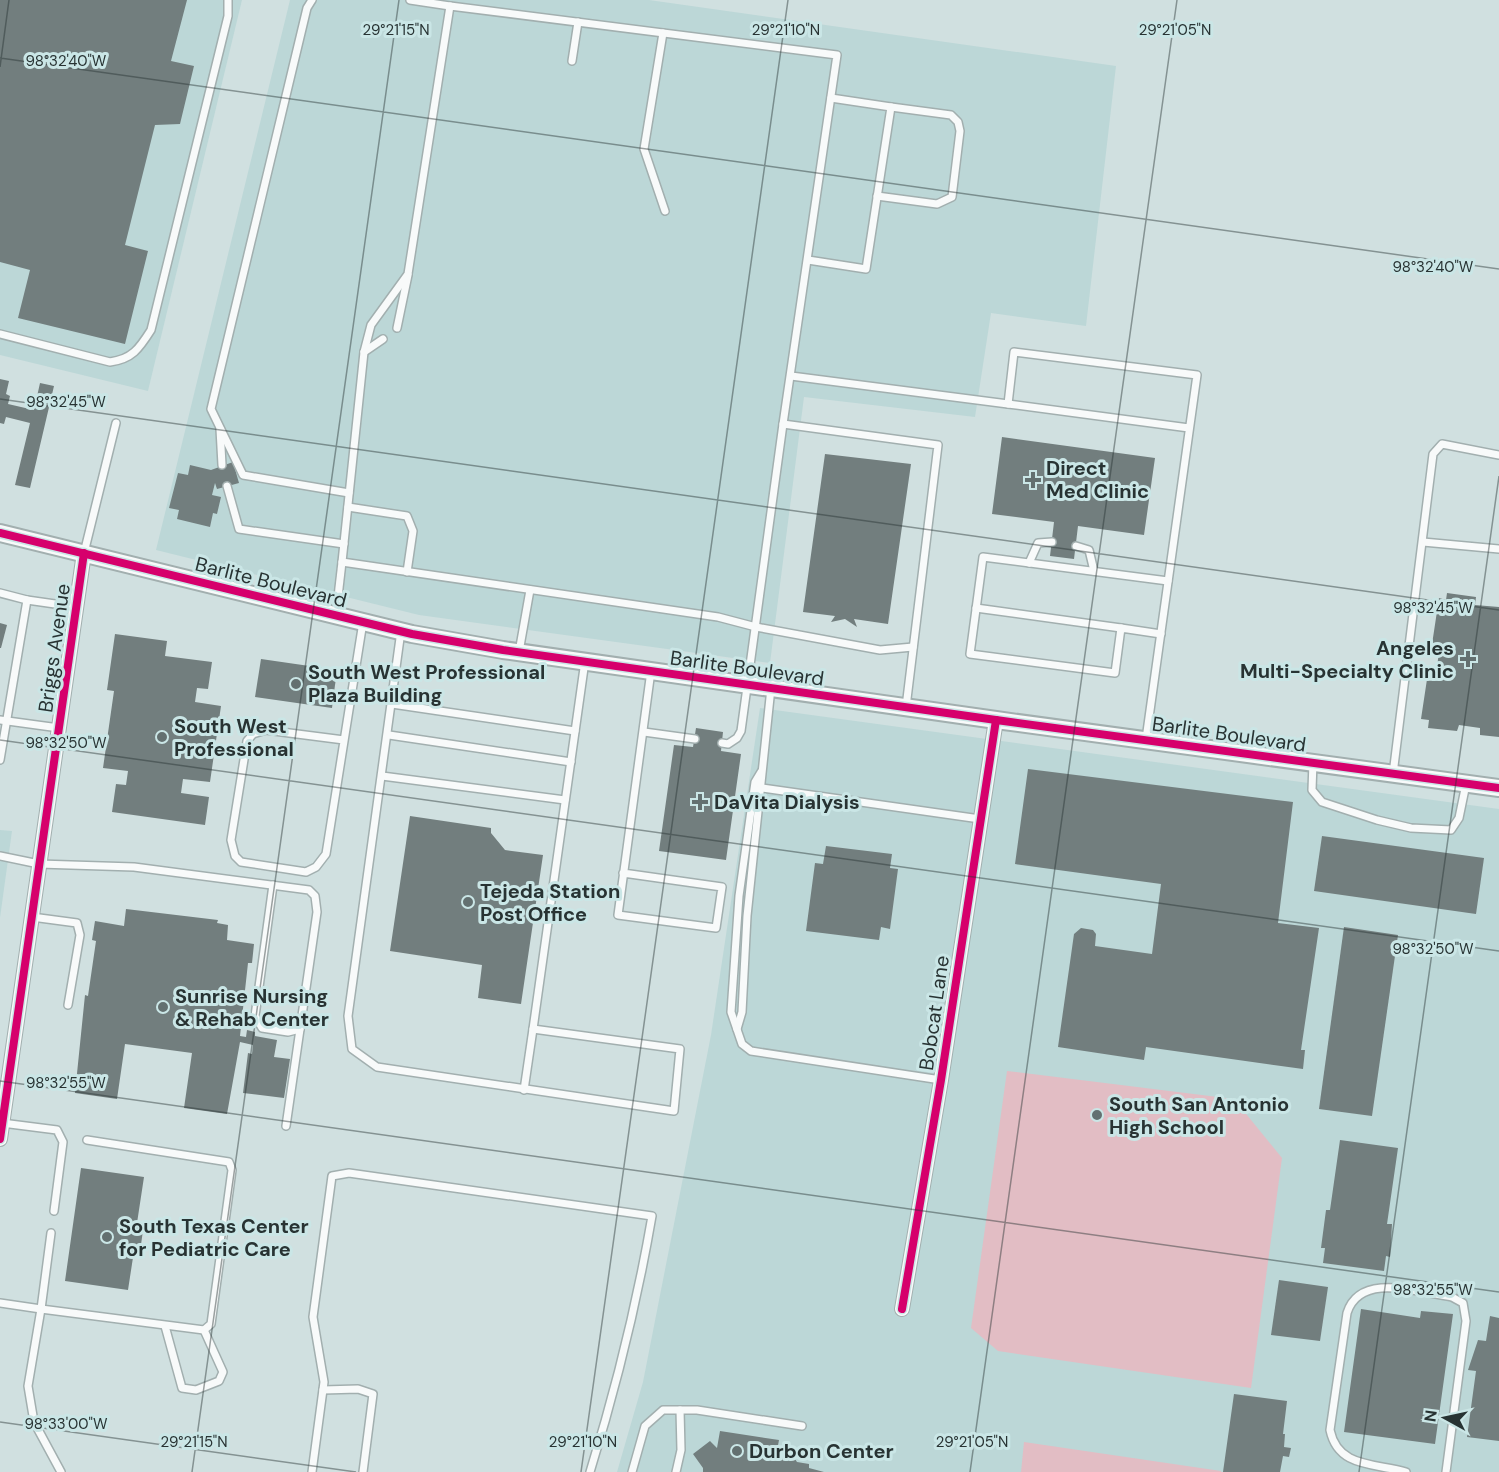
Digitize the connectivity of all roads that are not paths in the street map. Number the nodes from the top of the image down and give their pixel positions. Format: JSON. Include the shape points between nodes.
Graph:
{"nodes":[{"id":1,"x":228,"y":0,"type":"edge"},
{"id":2,"x":312,"y":0,"type":"edge"},
{"id":3,"x":410,"y":0,"type":"edge"},
{"id":4,"x":450,"y":6,"type":"junction"},
{"id":5,"x":578,"y":22,"type":"junction"},
{"id":6,"x":663,"y":33,"type":"junction"},
{"id":7,"x":572,"y":61,"type":"dead end"},
{"id":8,"x":831,"y":98,"type":"junction"},
{"id":9,"x":891,"y":107,"type":"junction"},
{"id":10,"x":878,"y":196,"type":"junction"},
{"id":11,"x":665,"y":211,"type":"dead end"},
{"id":12,"x":808,"y":260,"type":"junction"},
{"id":13,"x":408,"y":274,"type":"junction"},
{"id":14,"x":397,"y":328,"type":"dead end"},
{"id":15,"x":0,"y":334,"type":"edge"},
{"id":16,"x":383,"y":339,"type":"dead end"},
{"id":17,"x":364,"y":352,"type":"junction"},
{"id":18,"x":790,"y":376,"type":"junction"},
{"id":19,"x":1008,"y":404,"type":"junction"},
{"id":20,"x":116,"y":423,"type":"dead end"},
{"id":21,"x":783,"y":424,"type":"junction"},
{"id":22,"x":220,"y":426,"type":"junction"},
{"id":23,"x":1190,"y":428,"type":"junction"},
{"id":24,"x":1499,"y":455,"type":"edge"},
{"id":25,"x":222,"y":465,"type":"dead end"},
{"id":26,"x":227,"y":486,"type":"dead end"},
{"id":27,"x":349,"y":493,"type":"junction"},
{"id":28,"x":348,"y":507,"type":"junction"},
{"id":29,"x":0,"y":532,"type":"edge"},
{"id":30,"x":1052,"y":542,"type":"dead end"},
{"id":31,"x":1423,"y":542,"type":"junction"},
{"id":32,"x":344,"y":544,"type":"junction"},
{"id":33,"x":1076,"y":546,"type":"dead end"},
{"id":34,"x":1499,"y":549,"type":"edge"},
{"id":35,"x":84,"y":553,"type":"junction"},
{"id":36,"x":342,"y":562,"type":"junction"},
{"id":37,"x":1029,"y":563,"type":"junction"},
{"id":38,"x":1094,"y":571,"type":"junction"},
{"id":39,"x":407,"y":572,"type":"junction"},
{"id":40,"x":1168,"y":581,"type":"junction"},
{"id":41,"x":530,"y":590,"type":"junction"},
{"id":42,"x":0,"y":593,"type":"edge"},
{"id":43,"x":27,"y":600,"type":"junction"},
{"id":44,"x":76,"y":607,"type":"junction"},
{"id":45,"x":976,"y":608,"type":"junction"},
{"id":46,"x":336,"y":615,"type":"junction"},
{"id":47,"x":363,"y":622,"type":"junction"},
{"id":48,"x":756,"y":627,"type":"junction"},
{"id":49,"x":1121,"y":628,"type":"junction"},
{"id":50,"x":401,"y":631,"type":"junction"},
{"id":51,"x":1161,"y":634,"type":"junction"},
{"id":52,"x":913,"y":647,"type":"junction"},
{"id":53,"x":519,"y":652,"type":"junction"},
{"id":54,"x":585,"y":661,"type":"junction"},
{"id":55,"x":651,"y":671,"type":"junction"},
{"id":56,"x":749,"y":684,"type":"junction"},
{"id":57,"x":771,"y":687,"type":"junction"},
{"id":58,"x":392,"y":704,"type":"junction"},
{"id":59,"x":906,"y":707,"type":"junction"},
{"id":60,"x":996,"y":720,"type":"junction"},
{"id":61,"x":4,"y":721,"type":"edge"},
{"id":62,"x":59,"y":728,"type":"junction"},
{"id":63,"x":575,"y":731,"type":"junction"},
{"id":64,"x":644,"y":732,"type":"junction"},
{"id":65,"x":389,"y":735,"type":"junction"},
{"id":66,"x":695,"y":739,"type":"dead end"},
{"id":67,"x":1146,"y":739,"type":"junction"},
{"id":68,"x":344,"y":740,"type":"junction"},
{"id":69,"x":722,"y":743,"type":"dead end"},
{"id":70,"x":0,"y":760,"type":"edge"},
{"id":71,"x":571,"y":762,"type":"junction"},
{"id":72,"x":1313,"y":762,"type":"junction"},
{"id":73,"x":761,"y":772,"type":"junction"},
{"id":74,"x":1394,"y":774,"type":"junction"},
{"id":75,"x":382,"y":776,"type":"junction"},
{"id":76,"x":1466,"y":783,"type":"junction"},
{"id":77,"x":762,"y":788,"type":"junction"},
{"id":78,"x":1499,"y":788,"type":"edge"},
{"id":79,"x":565,"y":800,"type":"junction"},
{"id":80,"x":980,"y":819,"type":"junction"},
{"id":81,"x":0,"y":856,"type":"edge"},
{"id":82,"x":39,"y":864,"type":"junction"},
{"id":83,"x":624,"y":873,"type":"junction"},
{"id":84,"x":273,"y":885,"type":"junction"},
{"id":85,"x":32,"y":917,"type":"junction"},
{"id":86,"x":68,"y":1005,"type":"dead end"},
{"id":87,"x":300,"y":1029,"type":"junction"},
{"id":88,"x":533,"y":1029,"type":"junction"},
{"id":89,"x":737,"y":1029,"type":"junction"},
{"id":90,"x":941,"y":1080,"type":"junction"},
{"id":91,"x":524,"y":1090,"type":"junction"},
{"id":92,"x":2,"y":1123,"type":"junction"},
{"id":93,"x":286,"y":1126,"type":"dead end"},
{"id":94,"x":0,"y":1139,"type":"edge"},
{"id":95,"x":87,"y":1140,"type":"dead end"},
{"id":96,"x":54,"y":1211,"type":"dead end"},
{"id":97,"x":51,"y":1233,"type":"dead end"},
{"id":98,"x":0,"y":1303,"type":"edge"},
{"id":99,"x":41,"y":1309,"type":"junction"},
{"id":100,"x":902,"y":1310,"type":"dead end"},
{"id":101,"x":165,"y":1326,"type":"junction"},
{"id":102,"x":204,"y":1330,"type":"junction"},
{"id":103,"x":323,"y":1390,"type":"junction"},
{"id":104,"x":680,"y":1410,"type":"junction"},
{"id":105,"x":802,"y":1426,"type":"dead end"},
{"id":106,"x":61,"y":1472,"type":"edge"},
{"id":107,"x":312,"y":1472,"type":"edge"},
{"id":108,"x":363,"y":1472,"type":"edge"},
{"id":109,"x":590,"y":1472,"type":"edge"},
{"id":110,"x":632,"y":1472,"type":"edge"},
{"id":111,"x":676,"y":1472,"type":"edge"},
{"id":112,"x":1406,"y":1472,"type":"edge"},
{"id":113,"x":1446,"y":1472,"type":"edge"}],
"edges":[{"from":1,"to":15,"type":"lane","via":[[225,27],[151,330],[137,352],[110,362]]},
{"from":2,"to":22,"type":"lane","via":[[211,409]]},
{"from":3,"to":4,"type":"lane"},
{"from":4,"to":5,"type":"lane"},
{"from":4,"to":13,"type":"lane"},
{"from":5,"to":6,"type":"lane"},
{"from":5,"to":7,"type":"lane"},
{"from":6,"to":8,"type":"lane","via":[[837,55]]},
{"from":6,"to":11,"type":"lane","via":[[644,149]]},
{"from":8,"to":9,"type":"lane"},
{"from":8,"to":12,"type":"lane"},
{"from":9,"to":10,"type":"lane"},
{"from":9,"to":10,"type":"lane","via":[[951,116],[958,122],[952,197],[937,204]]},
{"from":10,"to":12,"type":"lane","via":[[866,269]]},
{"from":12,"to":18,"type":"lane"},
{"from":13,"to":14,"type":"lane"},
{"from":13,"to":17,"type":"lane","via":[[371,325]]},
{"from":16,"to":17,"type":"lane"},
{"from":17,"to":27,"type":"lane"},
{"from":18,"to":19,"type":"lane"},
{"from":18,"to":21,"type":"lane"},
{"from":19,"to":23,"type":"lane"},
{"from":19,"to":23,"type":"lane","via":[[1014,352],[1197,375]]},
{"from":20,"to":35,"type":"lane"},
{"from":21,"to":48,"type":"lane"},
{"from":21,"to":52,"type":"lane","via":[[938,445]]},
{"from":22,"to":25,"type":"lane"},
{"from":22,"to":27,"type":"lane","via":[[243,475]]},
{"from":23,"to":40,"type":"lane"},
{"from":24,"to":31,"type":"lane","via":[[1442,444],[1433,454]]},
{"from":26,"to":32,"type":"lane","via":[[239,529]]},
{"from":27,"to":28,"type":"lane"},
{"from":28,"to":32,"type":"lane"},
{"from":28,"to":39,"type":"lane","via":[[407,516],[413,531]]},
{"from":29,"to":35,"type":"street","name":"Barlite Boulevard"},
{"from":30,"to":37,"type":"lane","via":[[1038,543]]},
{"from":31,"to":34,"type":"lane"},
{"from":31,"to":74,"type":"lane"},
{"from":32,"to":36,"type":"lane"},
{"from":33,"to":38,"type":"lane","via":[[1089,550]]},
{"from":35,"to":44,"type":"street","name":"Briggs Avenue"},
{"from":35,"to":46,"type":"street","name":"Barlite Boulevard"},
{"from":36,"to":39,"type":"lane"},
{"from":36,"to":46,"type":"lane"},
{"from":37,"to":38,"type":"lane"},
{"from":37,"to":45,"type":"lane","via":[[983,557]]},
{"from":38,"to":40,"type":"lane"},
{"from":39,"to":41,"type":"lane"},
{"from":40,"to":51,"type":"lane"},
{"from":41,"to":48,"type":"lane","via":[[718,617]]},
{"from":41,"to":53,"type":"lane"},
{"from":42,"to":43,"type":"lane"},
{"from":43,"to":44,"type":"lane"},
{"from":43,"to":61,"type":"lane"},
{"from":44,"to":62,"type":"street","name":"Briggs Avenue"},
{"from":45,"to":49,"type":"lane"},
{"from":45,"to":49,"type":"lane","via":[[970,654],[1115,673]]},
{"from":46,"to":47,"type":"street","name":"Barlite Boulevard"},
{"from":47,"to":50,"type":"street","name":"Barlite Boulevard"},
{"from":47,"to":68,"type":"lane"},
{"from":48,"to":52,"type":"lane","via":[[880,650]]},
{"from":48,"to":56,"type":"lane"},
{"from":49,"to":51,"type":"lane"},
{"from":50,"to":53,"type":"street","name":"Barlite Boulevard"},
{"from":50,"to":58,"type":"lane"},
{"from":51,"to":67,"type":"lane"},
{"from":52,"to":59,"type":"lane"},
{"from":53,"to":54,"type":"street","name":"Barlite Boulevard"},
{"from":54,"to":55,"type":"street","name":"Barlite Boulevard"},
{"from":54,"to":63,"type":"lane"},
{"from":55,"to":56,"type":"street","name":"Barlite Boulevard"},
{"from":55,"to":64,"type":"lane"},
{"from":56,"to":57,"type":"street","name":"Barlite Boulevard"},
{"from":56,"to":69,"type":"lane","via":[[741,731],[728,744]]},
{"from":57,"to":59,"type":"street","name":"Barlite Boulevard"},
{"from":57,"to":73,"type":"lane"},
{"from":58,"to":63,"type":"lane"},
{"from":58,"to":65,"type":"lane"},
{"from":59,"to":60,"type":"street","name":"Barlite Boulevard"},
{"from":60,"to":67,"type":"street","name":"Barlite Boulevard"},
{"from":60,"to":80,"type":"street","name":"Bobcat Lane"},
{"from":61,"to":62,"type":"lane"},
{"from":61,"to":70,"type":"lane"},
{"from":62,"to":82,"type":"street","name":"Briggs Avenue"},
{"from":63,"to":71,"type":"lane"},
{"from":64,"to":66,"type":"lane"},
{"from":64,"to":83,"type":"lane"},
{"from":65,"to":71,"type":"lane"},
{"from":65,"to":75,"type":"lane"},
{"from":67,"to":72,"type":"street","name":"Barlite Boulevard"},
{"from":68,"to":68,"type":"lane","via":[[323,861],[306,872],[242,862],[235,856],[231,840],[247,741],[253,734],[266,730]]},
{"from":71,"to":79,"type":"lane"},
{"from":72,"to":74,"type":"street","name":"Barlite Boulevard"},
{"from":72,"to":76,"type":"lane","via":[[1312,790],[1322,802],[1411,828],[1451,830],[1459,818]]},
{"from":73,"to":77,"type":"lane"},
{"from":73,"to":89,"type":"lane","via":[[755,782],[739,896],[731,1011]]},
{"from":74,"to":76,"type":"street","name":"Barlite Boulevard"},
{"from":75,"to":79,"type":"lane"},
{"from":75,"to":91,"type":"lane","via":[[348,1016],[352,1049],[376,1067]]},
{"from":76,"to":78,"type":"street","name":"Barlite Boulevard"},
{"from":77,"to":80,"type":"lane"},
{"from":77,"to":89,"type":"lane","via":[[747,916],[742,1012]]},
{"from":79,"to":88,"type":"lane"},
{"from":80,"to":90,"type":"street","name":"Bobcat Lane"},
{"from":81,"to":82,"type":"lane"},
{"from":82,"to":84,"type":"lane","via":[[134,867]]},
{"from":82,"to":85,"type":"street","name":"Briggs Avenue"},
{"from":83,"to":83,"type":"lane","via":[[618,915],[716,928],[722,886]]},
{"from":84,"to":87,"type":"lane","via":[[309,890],[315,896]]},
{"from":84,"to":87,"type":"lane","via":[[255,1016],[262,1028],[288,1032]]},
{"from":85,"to":86,"type":"lane","via":[[77,923],[80,934]]},
{"from":85,"to":92,"type":"street","name":"Briggs Avenue"},
{"from":87,"to":93,"type":"lane"},
{"from":88,"to":91,"type":"lane"},
{"from":88,"to":91,"type":"lane","via":[[680,1048],[674,1111]]},
{"from":89,"to":90,"type":"lane","via":[[742,1044],[751,1051]]},
{"from":90,"to":100,"type":"street","name":"Bobcat Lane"},
{"from":92,"to":94,"type":"street","name":"Briggs Avenue"},
{"from":92,"to":96,"type":"lane","via":[[57,1130],[60,1134],[63,1142]]},
{"from":95,"to":102,"type":"lane","via":[[229,1162],[232,1170],[211,1324]]},
{"from":97,"to":99,"type":"lane"},
{"from":98,"to":99,"type":"lane"},
{"from":99,"to":101,"type":"lane"},
{"from":99,"to":106,"type":"lane","via":[[28,1386],[34,1422]]},
{"from":101,"to":102,"type":"lane"},
{"from":101,"to":102,"type":"lane","via":[[182,1388],[196,1390],[219,1381],[223,1372]]},
{"from":103,"to":107,"type":"lane"},
{"from":103,"to":108,"type":"lane","via":[[358,1389],[373,1394]]},
{"from":103,"to":109,"type":"lane","via":[[314,1317],[332,1176],[348,1173],[652,1216],[616,1387]]},
{"from":104,"to":105,"type":"lane"},
{"from":104,"to":110,"type":"lane","via":[[663,1410],[645,1425]]},
{"from":104,"to":111,"type":"lane","via":[[681,1450]]},
{"from":112,"to":113,"type":"lane","via":[[1343,1456],[1333,1445],[1330,1430],[1347,1313],[1355,1298],[1372,1288],[1452,1297],[1463,1303],[1466,1321]]}]}
